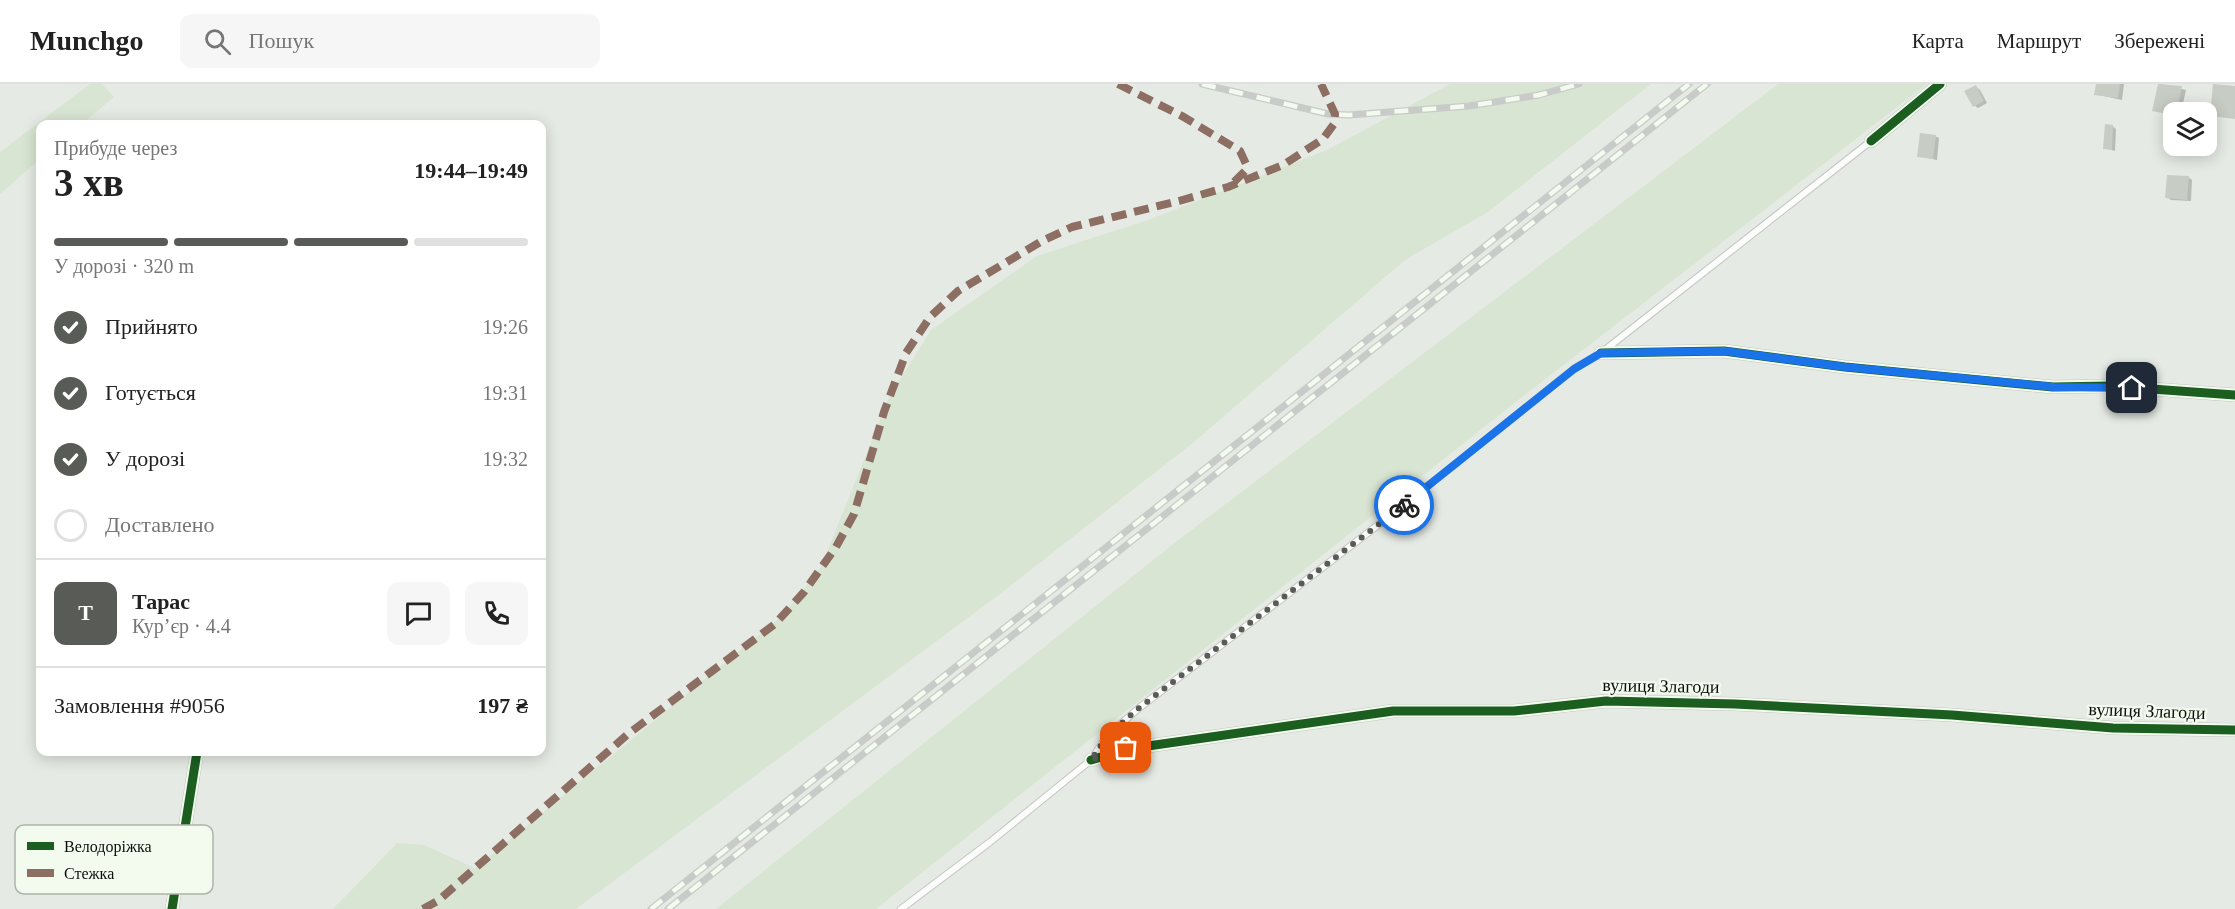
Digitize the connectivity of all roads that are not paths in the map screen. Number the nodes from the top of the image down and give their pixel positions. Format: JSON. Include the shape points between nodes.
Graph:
{"nodes":[{"id":1,"x":1940,"y":84,"type":"edge"},
{"id":2,"x":1871,"y":141,"type":"joint"},
{"id":3,"x":1601,"y":353,"type":"junction"},
{"id":4,"x":2235,"y":395,"type":"edge"},
{"id":5,"x":2235,"y":730,"type":"edge"},
{"id":6,"x":196,"y":756,"type":"edge"},
{"id":7,"x":1091,"y":760,"type":"junction"},
{"id":8,"x":185,"y":825,"type":"edge"},
{"id":9,"x":173,"y":894,"type":"edge"},
{"id":10,"x":171,"y":909,"type":"edge"},
{"id":11,"x":901,"y":909,"type":"edge"}],
"edges":[{"from":1,"to":2,"type":"street"},
{"from":2,"to":3,"type":"lane"},
{"from":3,"to":4,"type":"street","via":[[1724,351],[2054,387],[2110,386]]},
{"from":3,"to":7,"type":"lane","via":[[1574,369],[1139,708],[1108,735]]},
{"from":5,"to":7,"type":"street","name":"вулиця Злагоди","via":[[2113,728],[1952,715],[1606,701],[1514,711],[1393,711],[1126,748]]},
{"from":6,"to":8,"type":"street"},
{"from":7,"to":11,"type":"lane"},
{"from":9,"to":10,"type":"street"}]}
